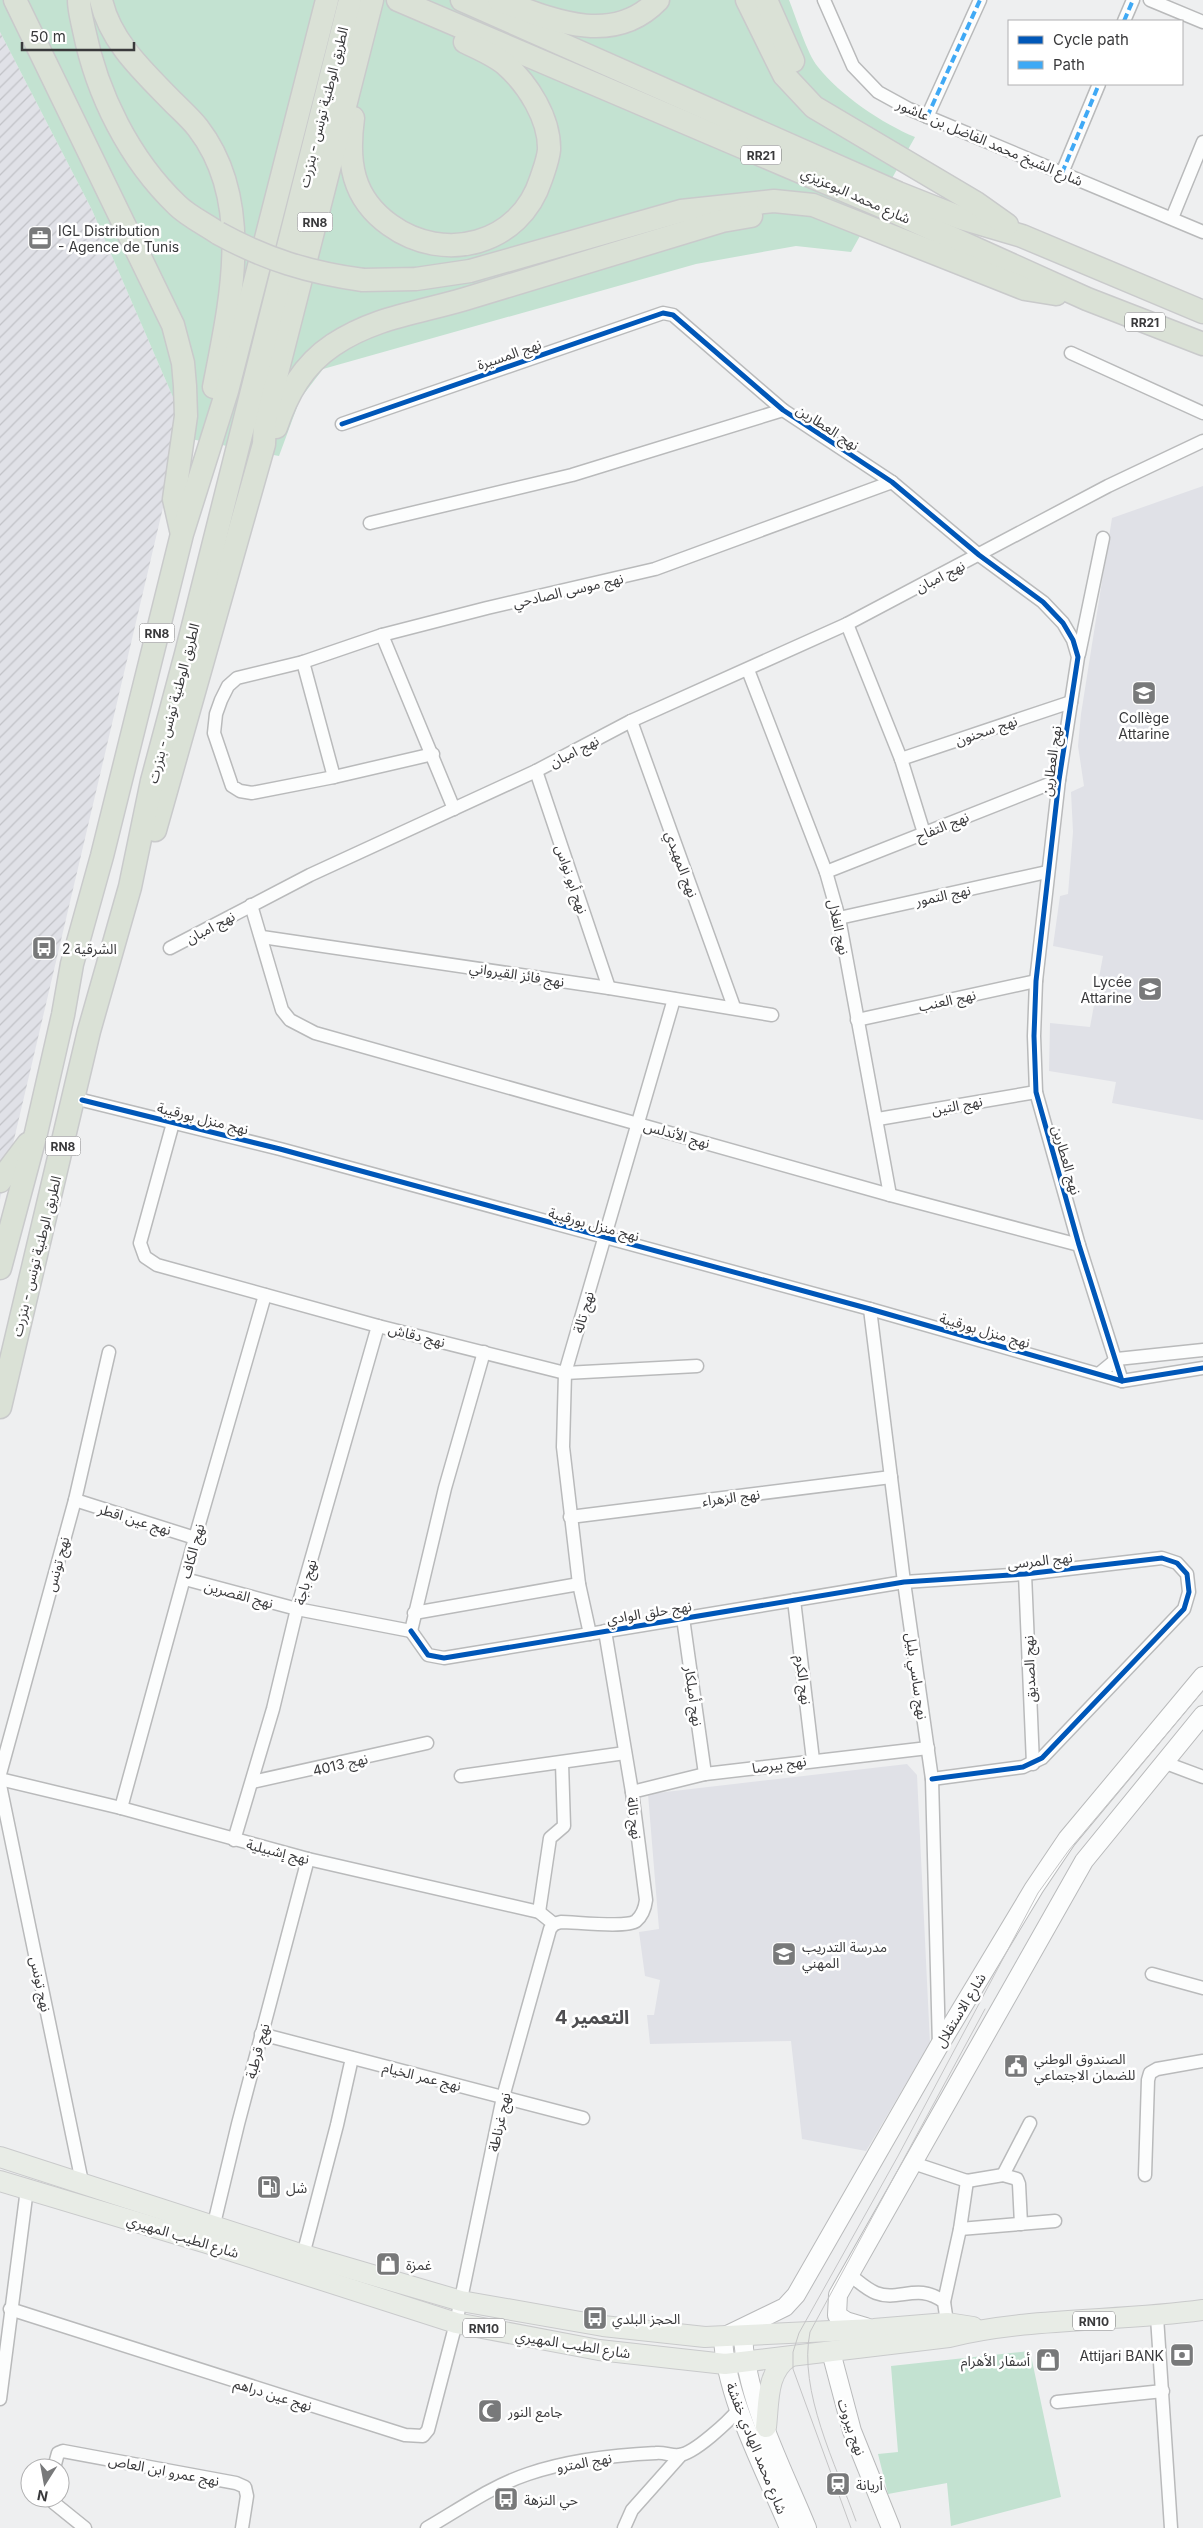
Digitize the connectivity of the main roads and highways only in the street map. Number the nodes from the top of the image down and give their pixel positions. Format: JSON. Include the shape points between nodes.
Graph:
{"nodes":[{"id":1,"x":15,"y":0,"type":"edge"},
{"id":2,"x":79,"y":0,"type":"edge"},
{"id":3,"x":100,"y":0,"type":"edge"},
{"id":4,"x":326,"y":0,"type":"edge"},
{"id":5,"x":350,"y":0,"type":"edge"},
{"id":6,"x":372,"y":0,"type":"edge"},
{"id":7,"x":376,"y":0,"type":"edge"},
{"id":8,"x":398,"y":0,"type":"edge"},
{"id":9,"x":462,"y":0,"type":"edge"},
{"id":10,"x":500,"y":0,"type":"edge"},
{"id":11,"x":658,"y":0,"type":"edge"},
{"id":12,"x":747,"y":0,"type":"edge"},
{"id":13,"x":766,"y":0,"type":"edge"},
{"id":14,"x":432,"y":20,"type":"junction"},
{"id":15,"x":364,"y":31,"type":"junction"},
{"id":16,"x":829,"y":116,"type":"junction"},
{"id":17,"x":875,"y":228,"type":"junction"},
{"id":18,"x":1022,"y":236,"type":"junction"},
{"id":19,"x":1087,"y":300,"type":"junction"},
{"id":20,"x":1203,"y":312,"type":"edge"},
{"id":21,"x":1203,"y":344,"type":"edge"},
{"id":22,"x":264,"y":444,"type":"junction"},
{"id":23,"x":205,"y":457,"type":"junction"},
{"id":24,"x":182,"y":534,"type":"junction"},
{"id":25,"x":130,"y":887,"type":"junction"},
{"id":26,"x":36,"y":1133,"type":"junction"},
{"id":27,"x":0,"y":1181,"type":"edge"},
{"id":28,"x":0,"y":1268,"type":"edge"},
{"id":29,"x":1,"y":1401,"type":"edge"},
{"id":30,"x":0,"y":1427,"type":"edge"},
{"id":31,"x":0,"y":2157,"type":"edge"},
{"id":32,"x":0,"y":2181,"type":"edge"},
{"id":33,"x":212,"y":2235,"type":"junction"},
{"id":34,"x":1203,"y":2310,"type":"edge"},
{"id":35,"x":948,"y":2330,"type":"junction"},
{"id":36,"x":789,"y":2357,"type":"junction"},
{"id":37,"x":766,"y":2427,"type":"road end"}],
"edges":[{"from":1,"to":24,"type":"highway","via":[[173,325],[185,386],[186,416],[174,499]]},
{"from":2,"to":17,"type":"highway","bridge":true,"via":[[87,43],[107,103],[128,143],[152,177],[178,206],[218,233],[250,251],[277,261],[363,280],[416,279],[470,271],[681,211],[774,201],[813,205]]},
{"from":3,"to":23,"type":"highway","via":[[104,16],[123,47],[198,127],[228,196],[233,223],[233,265],[227,318],[206,428]]},
{"from":4,"to":23,"type":"highway","name":"الطريق الوطنية تونس - بنزرت","number":"RN8","via":[[227,391]]},
{"from":5,"to":25,"type":"highway","name":"الطريق الوطنية تونس - بنزرت","number":"RN8","via":[[152,780]]},
{"from":6,"to":15,"type":"highway","number":"RN8"},
{"from":7,"to":14,"type":"highway"},
{"from":8,"to":14,"type":"highway","name":"شارع محمد البوعزيزي","number":"RR21"},
{"from":9,"to":18,"type":"highway","name":"شارع محمد البوعزيزي","number":"RR21","via":[[898,193],[961,218]]},
{"from":10,"to":11,"type":"highway","via":[[545,18],[600,27],[618,25],[635,18]]},
{"from":12,"to":16,"type":"highway","via":[[784,75],[814,107]]},
{"from":13,"to":16,"type":"highway","via":[[788,53]]},
{"from":14,"to":15,"type":"highway","via":[[504,63],[522,82],[538,108],[549,149],[535,198],[509,226],[493,236],[467,245],[446,247],[402,234],[373,213],[354,180],[349,152]]},
{"from":14,"to":19,"type":"highway","name":"شارع محمد البوعزيزي","number":"RR21","via":[[890,210]]},
{"from":15,"to":22,"type":"highway","number":"RN8","via":[[265,420]]},
{"from":16,"to":18,"type":"highway","via":[[976,203]]},
{"from":17,"to":19,"type":"highway","via":[[1025,289]]},
{"from":17,"to":22,"type":"highway","via":[[792,213],[722,221],[447,304],[376,322],[332,346],[300,374],[276,428]]},
{"from":18,"to":20,"type":"highway","name":"شارع محمد البوعزيزي","number":"RR21"},
{"from":19,"to":21,"type":"highway","name":"شارع محمد البوعزيزي","number":"RR21"},
{"from":22,"to":25,"type":"highway","number":"RN8","via":[[174,768],[151,843]]},
{"from":23,"to":24,"type":"highway","name":"الطريق الوطنية تونس - بنزرت","number":"RN8"},
{"from":24,"to":26,"type":"highway","name":"الطريق الوطنية تونس - بنزرت","number":"RN8","via":[[72,964]]},
{"from":25,"to":29,"type":"highway","name":"الطريق الوطنية تونس - بنزرت","number":"RN8","via":[[89,1031],[78,1099]]},
{"from":26,"to":27,"type":"highway"},
{"from":26,"to":28,"type":"highway","name":"الطريق الوطنية تونس - بنزرت","number":"RN8"},
{"from":29,"to":30,"type":"highway","name":"الطريق الوطنية تونس - بنزرت"},
{"from":31,"to":33,"type":"main road","name":"شارع الطيب المهيري","number":"RN10","via":[[82,2182]]},
{"from":32,"to":33,"type":"main road","name":"شارع الطيب المهيري","number":"RN10"},
{"from":33,"to":35,"type":"main road","name":"شارع الطيب المهيري","number":"RN10","via":[[303,2255],[461,2301],[603,2326],[723,2337],[874,2329]]},
{"from":33,"to":36,"type":"main road","name":"شارع الطيب المهيري","number":"RN10","via":[[456,2323],[599,2350],[725,2364]]},
{"from":34,"to":35,"type":"main road","name":"شارع الطيب المهيري","number":"RN10","via":[[1157,2317]]},
{"from":35,"to":36,"type":"main road","name":"شارع الطيب المهيري","number":"RN10"},
{"from":36,"to":37,"type":"main road","via":[[778,2367],[771,2382]]}]}
